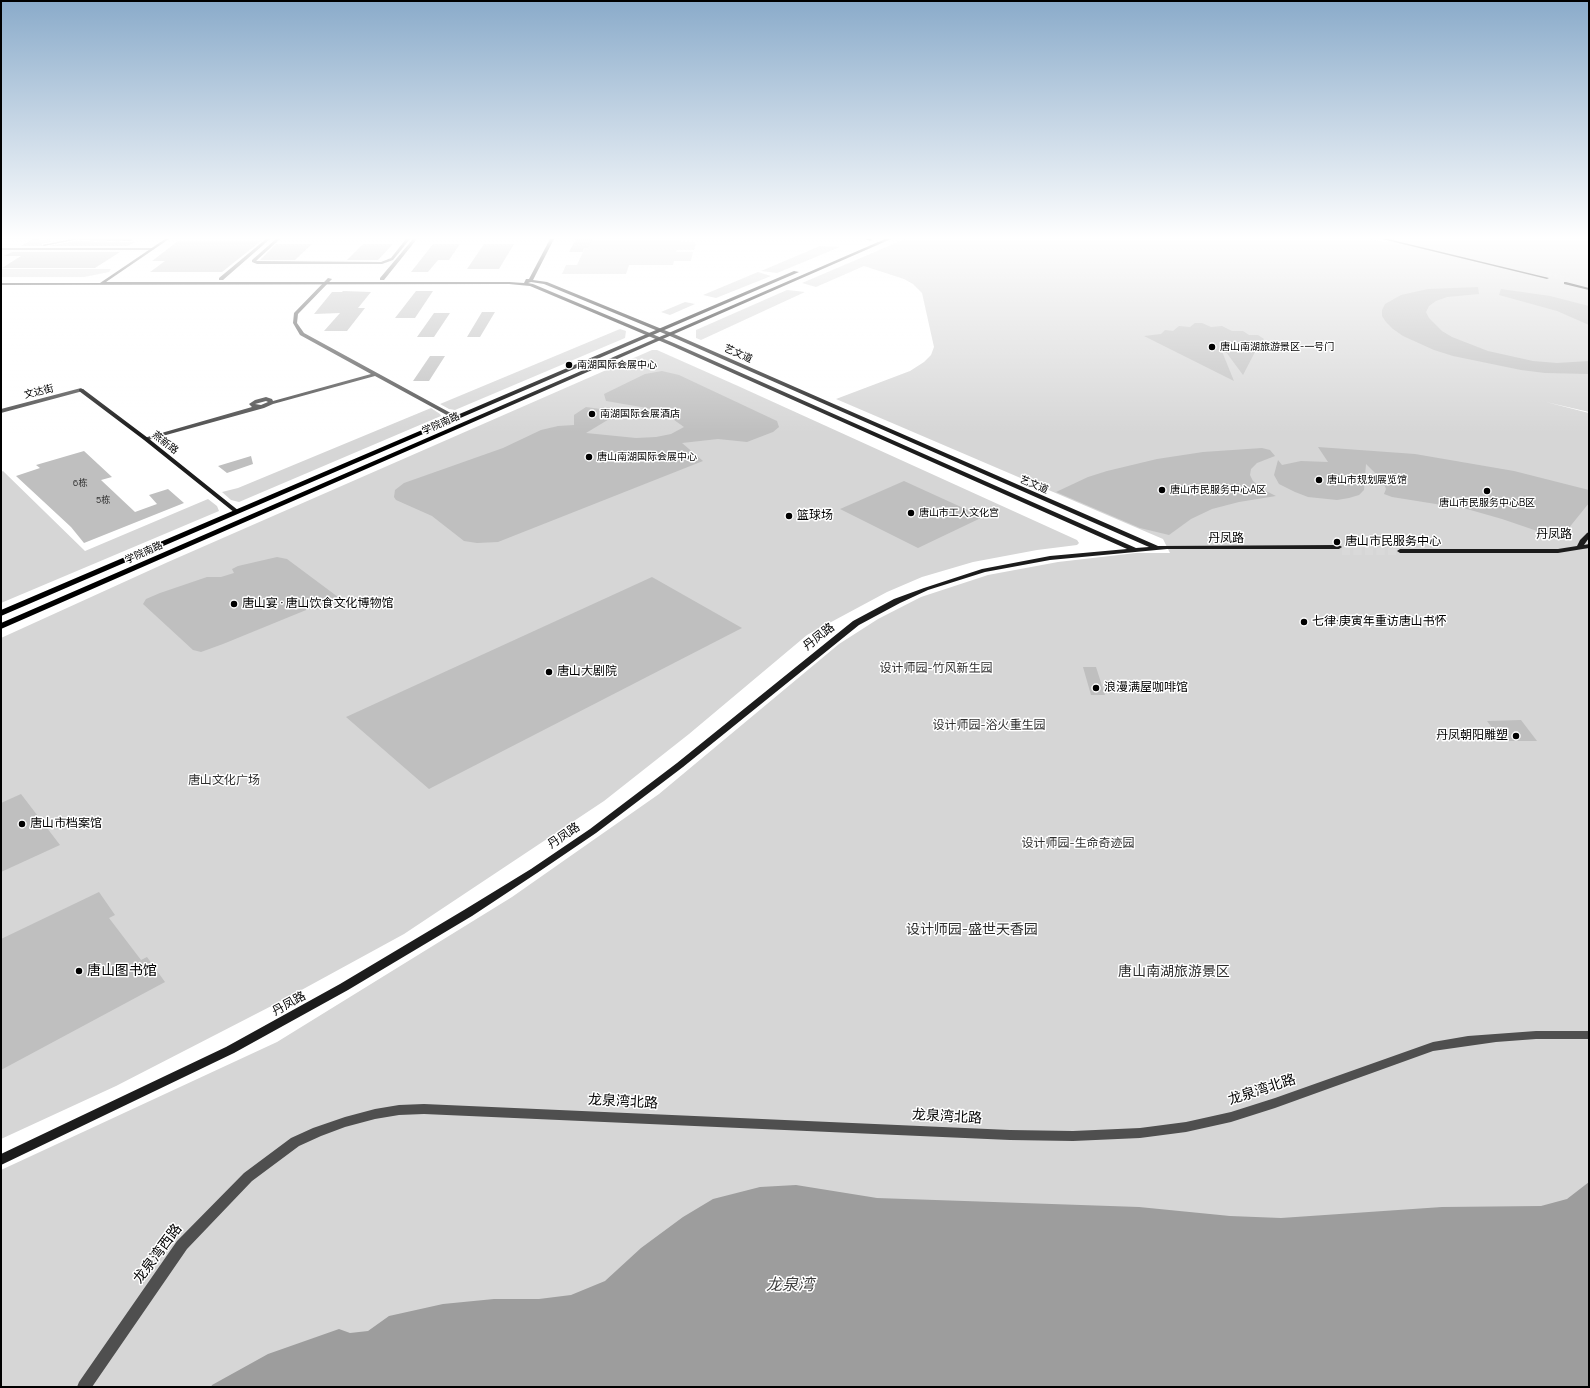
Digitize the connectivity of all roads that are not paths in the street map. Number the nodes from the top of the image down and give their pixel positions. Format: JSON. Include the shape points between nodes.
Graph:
{"nodes":[{"id":1,"x":306,"y":304,"type":"edge"},
{"id":2,"x":576,"y":304,"type":"edge"},
{"id":3,"x":596,"y":304,"type":"edge"},
{"id":4,"x":722,"y":304,"type":"edge"},
{"id":5,"x":743,"y":304,"type":"edge"},
{"id":6,"x":661,"y":330,"type":"junction"},
{"id":7,"x":650,"y":335,"type":"junction"},
{"id":8,"x":672,"y":335,"type":"junction"},
{"id":9,"x":661,"y":340,"type":"junction"},
{"id":10,"x":370,"y":371,"type":"junction"},
{"id":11,"x":375,"y":374,"type":"junction"},
{"id":12,"x":80,"y":390,"type":"joint"},
{"id":13,"x":266,"y":399,"type":"junction"},
{"id":14,"x":271,"y":403,"type":"junction"},
{"id":15,"x":252,"y":404,"type":"junction"},
{"id":16,"x":259,"y":407,"type":"junction"},
{"id":17,"x":1,"y":411,"type":"edge"},
{"id":18,"x":456,"y":418,"type":"junction"},
{"id":19,"x":140,"y":435,"type":"junction"},
{"id":20,"x":907,"y":438,"type":"junction"},
{"id":21,"x":146,"y":439,"type":"junction"},
{"id":22,"x":897,"y":443,"type":"junction"},
{"id":23,"x":237,"y":512,"type":"junction"},
{"id":24,"x":1589,"y":534,"type":"edge"},
{"id":25,"x":1589,"y":546,"type":"edge"},
{"id":26,"x":1580,"y":547,"type":"junction"},
{"id":27,"x":1157,"y":548,"type":"junction"},
{"id":28,"x":1134,"y":549,"type":"junction"},
{"id":29,"x":1398,"y":549,"type":"tunnel mouth"},
{"id":30,"x":1,"y":613,"type":"edge"},
{"id":31,"x":1,"y":626,"type":"edge"},
{"id":32,"x":1589,"y":1035,"type":"edge"},
{"id":33,"x":295,"y":1142,"type":"joint"},
{"id":34,"x":1,"y":1160,"type":"edge"},
{"id":35,"x":84,"y":1387,"type":"edge"}],
"edges":[{"from":1,"to":10,"type":"street","via":[[296,314],[295,323],[302,334]]},
{"from":2,"to":7,"type":"main road","name":"艺文道"},
{"from":3,"to":6,"type":"main road","name":"艺文道"},
{"from":4,"to":6,"type":"main road","name":"学院南路"},
{"from":5,"to":8,"type":"main road","name":"学院南路"},
{"from":6,"to":7,"type":"main road","name":"学院南路"},
{"from":6,"to":8,"type":"main road","name":"艺文道"},
{"from":7,"to":9,"type":"main road","name":"艺文道"},
{"from":7,"to":18,"type":"main road","name":"学院南路"},
{"from":8,"to":9,"type":"main road","name":"学院南路"},
{"from":8,"to":20,"type":"main road","name":"艺文道"},
{"from":9,"to":22,"type":"main road","name":"艺文道"},
{"from":9,"to":31,"type":"main road","name":"学院南路"},
{"from":10,"to":11,"type":"street"},
{"from":10,"to":13,"type":"street"},
{"from":11,"to":14,"type":"street"},
{"from":11,"to":18,"type":"street"},
{"from":12,"to":17,"type":"street","name":"文达街"},
{"from":12,"to":19,"type":"main road","name":"燕新路"},
{"from":13,"to":14,"type":"street"},
{"from":13,"to":15,"type":"street"},
{"from":14,"to":16,"type":"street"},
{"from":15,"to":16,"type":"street"},
{"from":15,"to":19,"type":"street"},
{"from":16,"to":21,"type":"street"},
{"from":18,"to":23,"type":"main road","name":"学院南路"},
{"from":19,"to":21,"type":"main road","name":"燕新路"},
{"from":20,"to":22,"type":"main road"},
{"from":20,"to":27,"type":"main road","name":"艺文道"},
{"from":21,"to":23,"type":"main road","name":"燕新路"},
{"from":22,"to":28,"type":"main road","name":"艺文道"},
{"from":23,"to":30,"type":"main road","name":"学院南路"},
{"from":24,"to":26,"type":"main road"},
{"from":25,"to":26,"type":"main road","name":"丹凤路"},
{"from":26,"to":29,"type":"main road","name":"丹凤路","via":[[1558,551]]},
{"from":27,"to":28,"type":"main road","name":"丹凤路"},
{"from":27,"to":28,"type":"main road","name":"丹凤路","via":[[1341,549]]},
{"from":28,"to":34,"type":"main road","name":"丹凤路","via":[[1050,558],[984,570],[926,589],[856,623],[635,800],[552,859],[475,909],[344,987],[230,1050]]},
{"from":32,"to":33,"type":"street","name":"龙泉湾北路","via":[[1496,1038],[1433,1047],[1231,1116],[1186,1127],[1140,1133],[1010,1135],[424,1109],[399,1110],[345,1122]]},
{"from":33,"to":35,"type":"street","name":"龙泉湾西路","via":[[248,1177],[182,1245]]}]}
